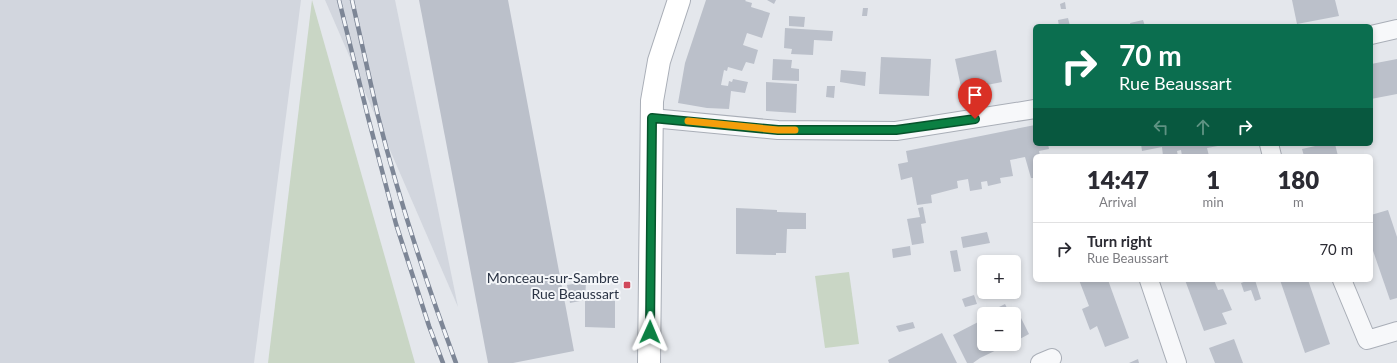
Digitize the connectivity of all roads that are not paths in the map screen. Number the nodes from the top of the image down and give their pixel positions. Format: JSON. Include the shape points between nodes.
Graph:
{"nodes":[{"id":1,"x":679,"y":0,"type":"edge"},
{"id":2,"x":1397,"y":29,"type":"edge"},
{"id":3,"x":1373,"y":35,"type":"edge"},
{"id":4,"x":1033,"y":110,"type":"edge"},
{"id":5,"x":652,"y":118,"type":"junction"},
{"id":6,"x":1150,"y":282,"type":"edge"},
{"id":7,"x":1343,"y":282,"type":"edge"},
{"id":8,"x":1397,"y":331,"type":"edge"},
{"id":9,"x":649,"y":363,"type":"edge"},
{"id":10,"x":1177,"y":363,"type":"edge"}],
"edges":[{"from":1,"to":5,"type":"main road","via":[[657,69]]},
{"from":2,"to":3,"type":"street"},
{"from":4,"to":5,"type":"street","via":[[896,130],[778,130]]},
{"from":5,"to":9,"type":"main road"},
{"from":6,"to":10,"type":"street"},
{"from":7,"to":8,"type":"street","via":[[1367,340]]}]}
